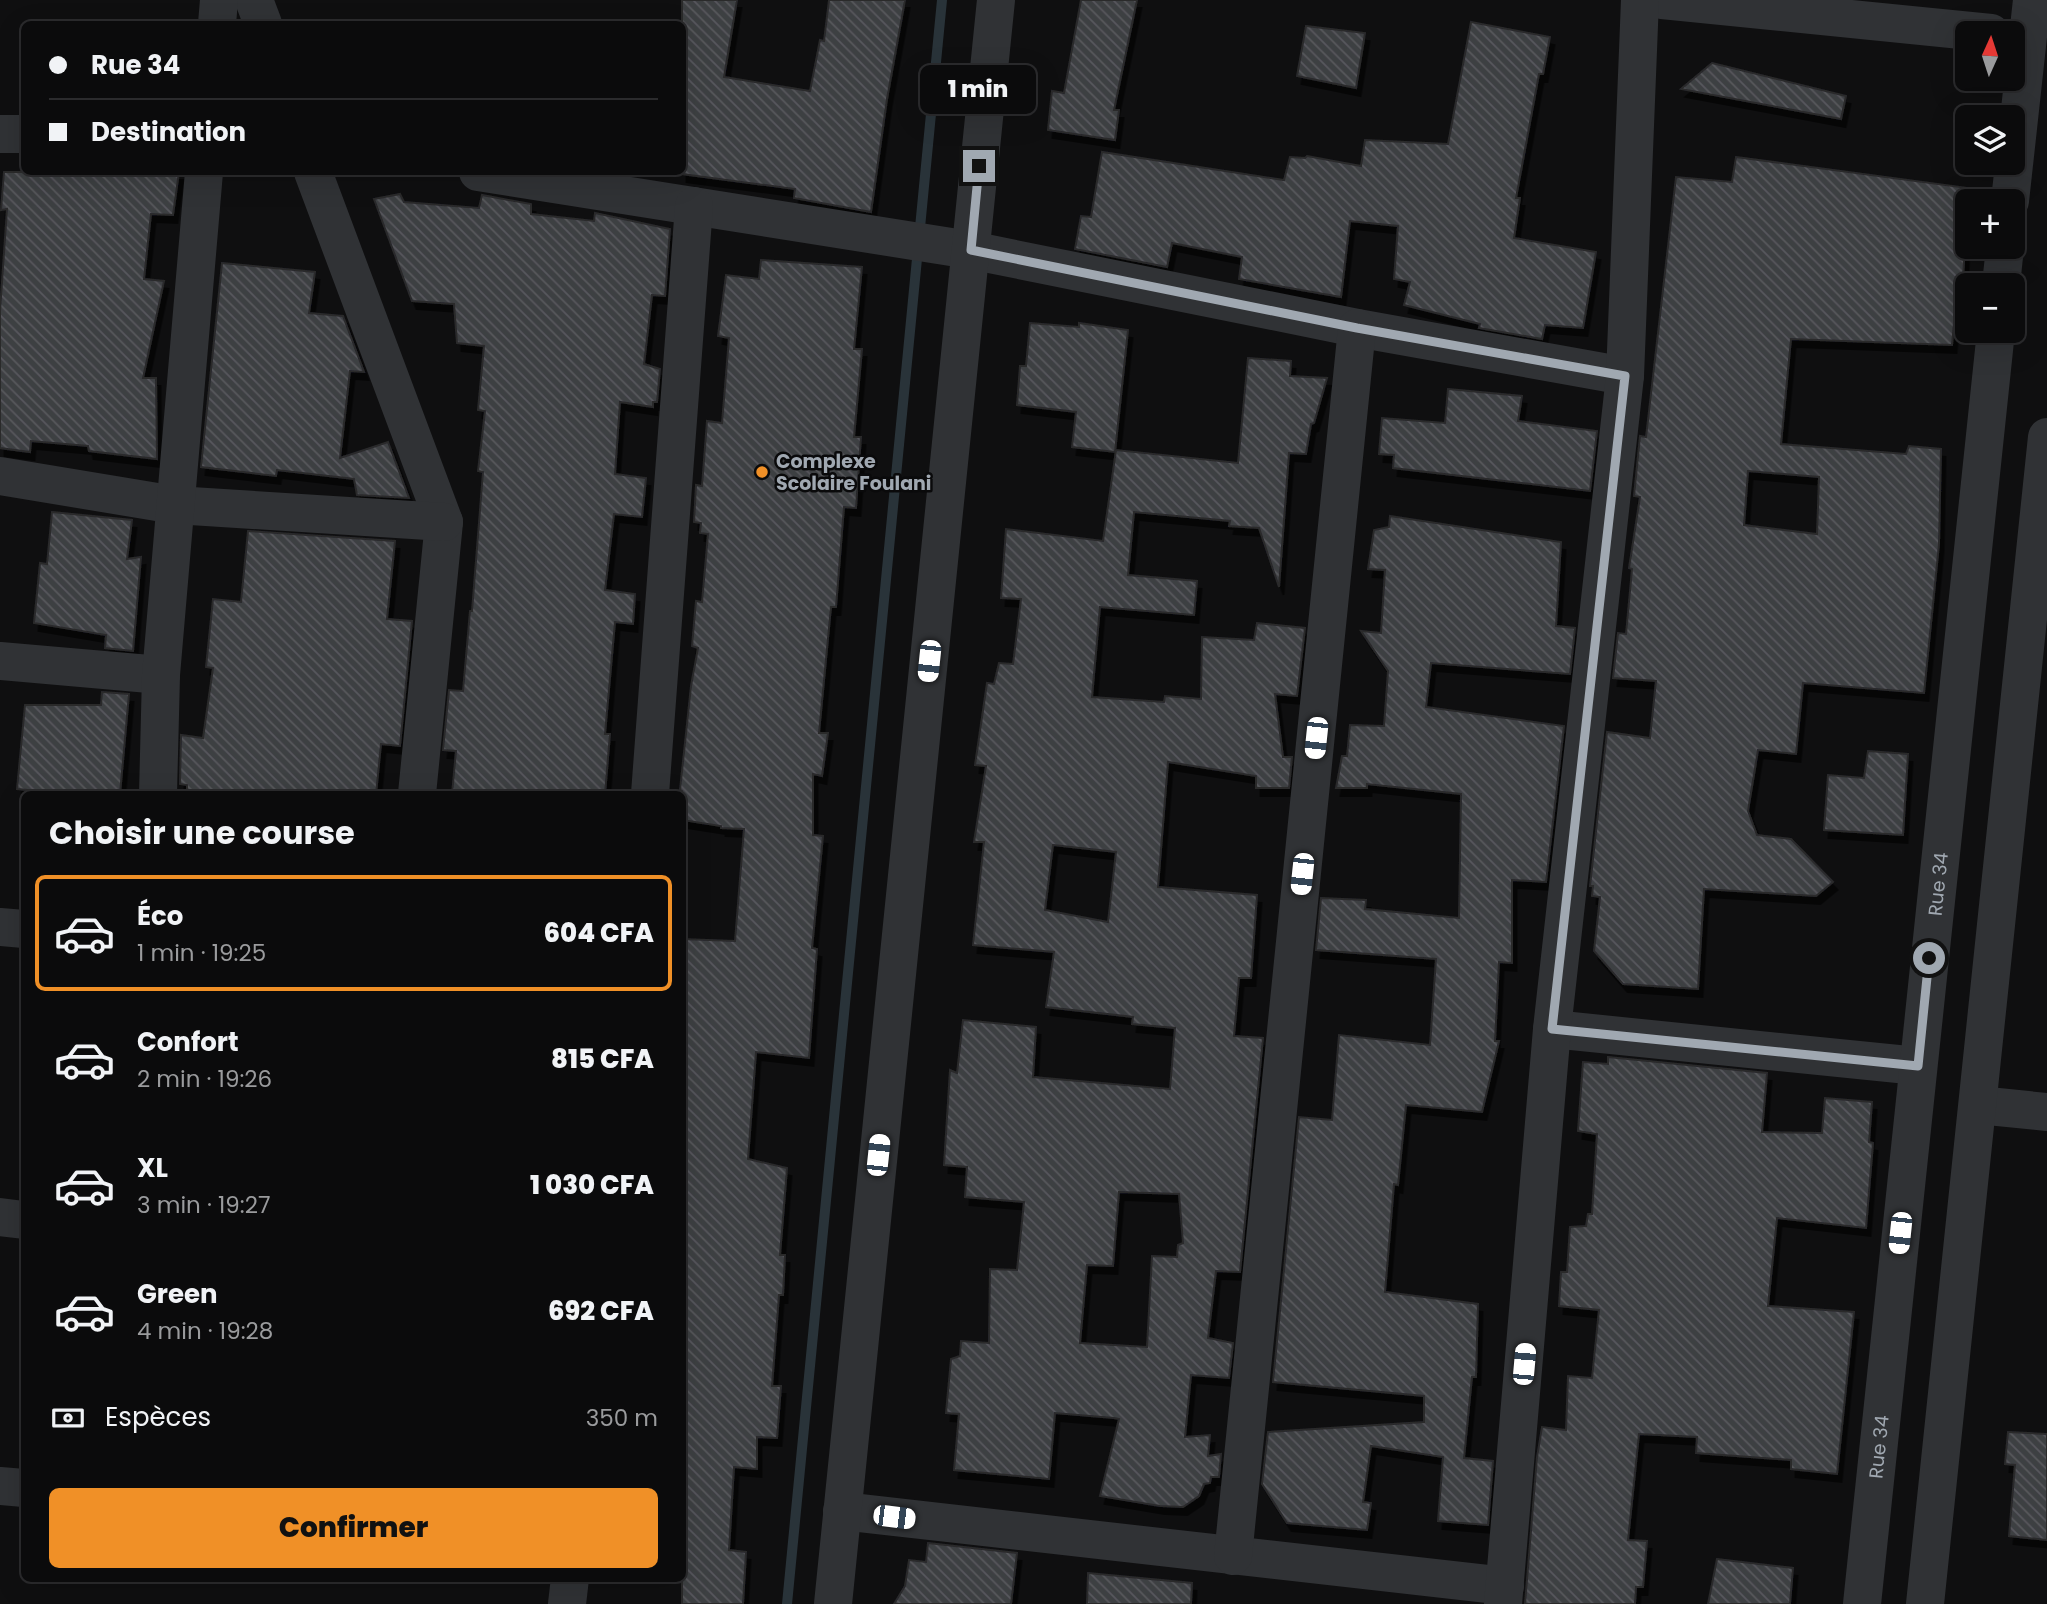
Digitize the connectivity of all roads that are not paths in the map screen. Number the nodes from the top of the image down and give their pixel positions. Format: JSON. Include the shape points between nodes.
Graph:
{"nodes":[{"id":1,"x":219,"y":0,"type":"edge"},
{"id":2,"x":254,"y":0,"type":"edge"},
{"id":3,"x":996,"y":0,"type":"edge"},
{"id":4,"x":1640,"y":0,"type":"edge"},
{"id":5,"x":1662,"y":0,"type":"edge"},
{"id":6,"x":2032,"y":0,"type":"edge"},
{"id":7,"x":217,"y":21,"type":"edge"},
{"id":8,"x":261,"y":21,"type":"edge"},
{"id":9,"x":1955,"y":29,"type":"edge"},
{"id":10,"x":2029,"y":38,"type":"edge"},
{"id":11,"x":0,"y":134,"type":"edge"},
{"id":12,"x":21,"y":134,"type":"edge"},
{"id":13,"x":204,"y":175,"type":"edge"},
{"id":14,"x":314,"y":175,"type":"edge"},
{"id":15,"x":497,"y":175,"type":"edge"},
{"id":16,"x":2011,"y":189,"type":"edge"},
{"id":17,"x":694,"y":206,"type":"junction"},
{"id":18,"x":957,"y":247,"type":"junction"},
{"id":19,"x":1357,"y":328,"type":"junction"},
{"id":20,"x":1995,"y":343,"type":"edge"},
{"id":21,"x":1625,"y":376,"type":"junction"},
{"id":22,"x":2047,"y":438,"type":"edge"},
{"id":23,"x":0,"y":476,"type":"edge"},
{"id":24,"x":175,"y":505,"type":"junction"},
{"id":25,"x":444,"y":522,"type":"junction"},
{"id":26,"x":0,"y":660,"type":"edge"},
{"id":27,"x":161,"y":675,"type":"junction"},
{"id":28,"x":158,"y":791,"type":"edge"},
{"id":29,"x":416,"y":791,"type":"edge"},
{"id":30,"x":650,"y":791,"type":"edge"},
{"id":31,"x":0,"y":928,"type":"edge"},
{"id":32,"x":21,"y":929,"type":"edge"},
{"id":33,"x":1552,"y":1029,"type":"junction"},
{"id":34,"x":1918,"y":1066,"type":"junction"},
{"id":35,"x":1978,"y":1105,"type":"junction"},
{"id":36,"x":2047,"y":1112,"type":"edge"},
{"id":37,"x":0,"y":1217,"type":"edge"},
{"id":38,"x":21,"y":1220,"type":"edge"},
{"id":39,"x":0,"y":1486,"type":"edge"},
{"id":40,"x":21,"y":1488,"type":"edge"},
{"id":41,"x":842,"y":1511,"type":"junction"},
{"id":42,"x":1233,"y":1556,"type":"junction"},
{"id":43,"x":570,"y":1582,"type":"edge"},
{"id":44,"x":1504,"y":1595,"type":"edge"},
{"id":45,"x":567,"y":1604,"type":"edge"},
{"id":46,"x":833,"y":1604,"type":"edge"},
{"id":47,"x":1862,"y":1604,"type":"edge"},
{"id":48,"x":1925,"y":1604,"type":"edge"}],
"edges":[{"from":1,"to":7,"type":"street"},
{"from":2,"to":8,"type":"street"},
{"from":3,"to":18,"type":"street"},
{"from":4,"to":21,"type":"street"},
{"from":5,"to":9,"type":"street"},
{"from":6,"to":10,"type":"street"},
{"from":10,"to":16,"type":"street"},
{"from":11,"to":12,"type":"street"},
{"from":13,"to":24,"type":"street"},
{"from":14,"to":25,"type":"street"},
{"from":15,"to":17,"type":"street"},
{"from":17,"to":18,"type":"street"},
{"from":17,"to":30,"type":"street"},
{"from":18,"to":19,"type":"street"},
{"from":18,"to":41,"type":"street"},
{"from":19,"to":21,"type":"street"},
{"from":19,"to":42,"type":"street"},
{"from":20,"to":34,"type":"street","name":"Rue 34"},
{"from":21,"to":33,"type":"street"},
{"from":22,"to":35,"type":"street"},
{"from":23,"to":24,"type":"street"},
{"from":24,"to":25,"type":"street"},
{"from":24,"to":27,"type":"street"},
{"from":25,"to":29,"type":"street"},
{"from":26,"to":27,"type":"street"},
{"from":27,"to":28,"type":"street"},
{"from":31,"to":32,"type":"street"},
{"from":33,"to":34,"type":"street"},
{"from":33,"to":44,"type":"street"},
{"from":34,"to":47,"type":"street","name":"Rue 34"},
{"from":35,"to":36,"type":"street"},
{"from":35,"to":48,"type":"street"},
{"from":37,"to":38,"type":"street"},
{"from":39,"to":40,"type":"street"},
{"from":41,"to":42,"type":"street"},
{"from":41,"to":46,"type":"street"},
{"from":42,"to":44,"type":"street"},
{"from":43,"to":45,"type":"street"}]}
